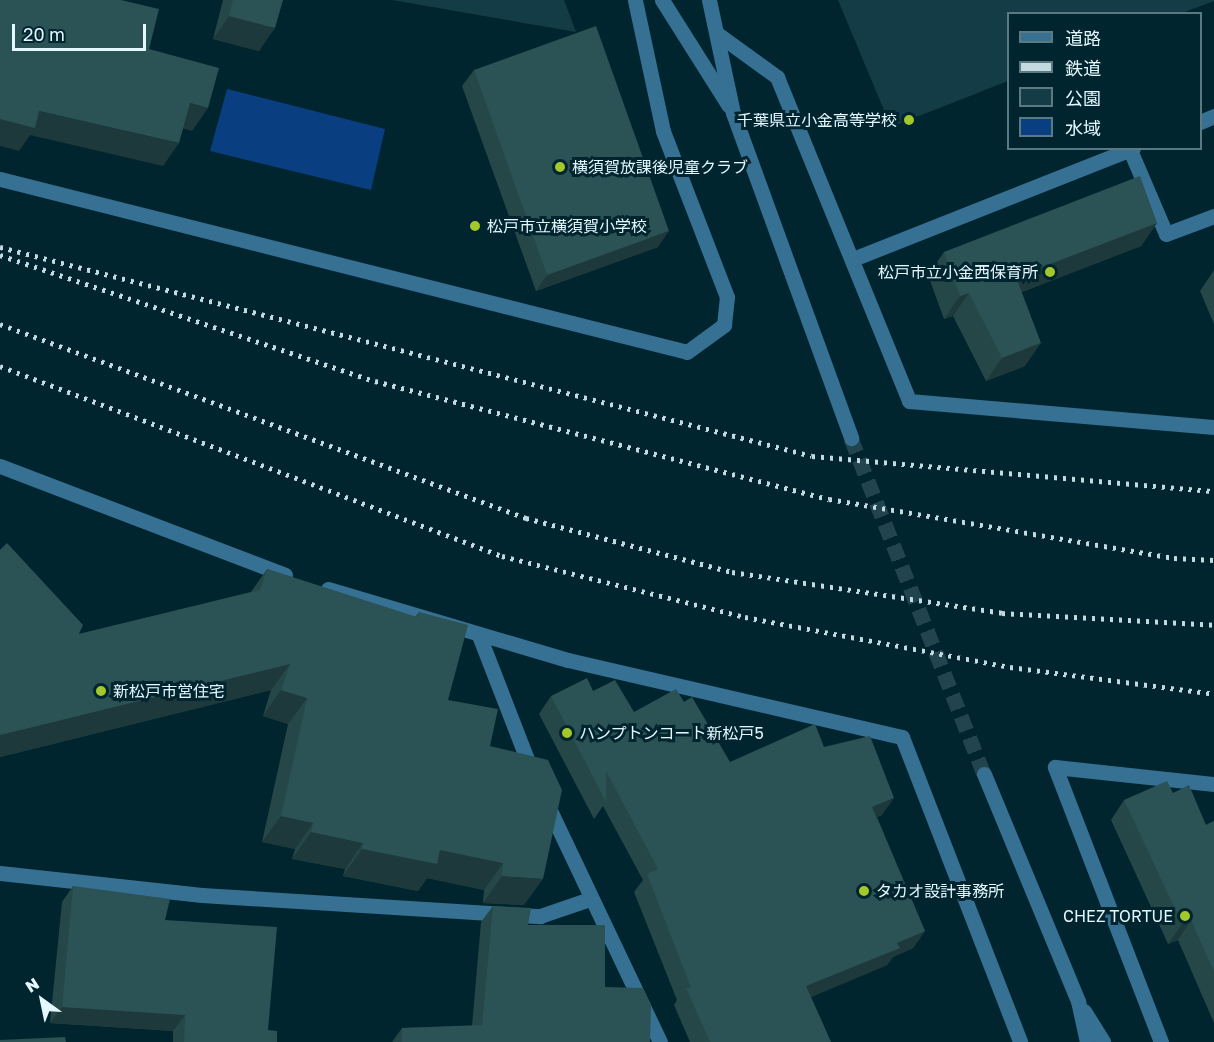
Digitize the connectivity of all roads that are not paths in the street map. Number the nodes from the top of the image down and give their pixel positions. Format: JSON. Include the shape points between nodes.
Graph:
{"nodes":[{"id":1,"x":634,"y":0,"type":"edge"},
{"id":2,"x":662,"y":0,"type":"edge"},
{"id":3,"x":708,"y":0,"type":"edge"},
{"id":4,"x":719,"y":35,"type":"junction"},
{"id":5,"x":733,"y":113,"type":"junction"},
{"id":6,"x":1128,"y":150,"type":"edge"},
{"id":7,"x":1131,"y":150,"type":"edge"},
{"id":8,"x":0,"y":178,"type":"edge"},
{"id":9,"x":1214,"y":216,"type":"edge"},
{"id":10,"x":853,"y":259,"type":"junction"},
{"id":11,"x":1214,"y":427,"type":"edge"},
{"id":12,"x":851,"y":438,"type":"tunnel mouth"},
{"id":13,"x":0,"y":466,"type":"edge"},
{"id":14,"x":480,"y":638,"type":"junction"},
{"id":15,"x":984,"y":774,"type":"tunnel mouth"},
{"id":16,"x":1214,"y":784,"type":"edge"},
{"id":17,"x":0,"y":873,"type":"edge"},
{"id":18,"x":590,"y":899,"type":"junction"},
{"id":19,"x":1078,"y":1001,"type":"junction"},
{"id":20,"x":660,"y":1042,"type":"edge"},
{"id":21,"x":1020,"y":1042,"type":"edge"},
{"id":22,"x":1087,"y":1042,"type":"edge"},
{"id":23,"x":1103,"y":1042,"type":"edge"},
{"id":24,"x":1161,"y":1042,"type":"edge"}],
"edges":[{"from":1,"to":8,"type":"street","via":[[663,131],[727,297],[724,325],[687,352]]},
{"from":2,"to":5,"type":"street"},
{"from":3,"to":4,"type":"street"},
{"from":4,"to":5,"type":"street"},
{"from":4,"to":10,"type":"street","via":[[777,76]]},
{"from":5,"to":12,"type":"street"},
{"from":6,"to":10,"type":"street"},
{"from":7,"to":9,"type":"street","via":[[1166,234]]},
{"from":10,"to":11,"type":"street","via":[[909,401]]},
{"from":13,"to":14,"type":"street","via":[[236,560]]},
{"from":14,"to":18,"type":"street","via":[[511,725]]},
{"from":14,"to":21,"type":"street","via":[[902,736]]},
{"from":15,"to":19,"type":"street"},
{"from":16,"to":24,"type":"street","via":[[1055,767]]},
{"from":17,"to":18,"type":"street","via":[[202,895],[540,916]]},
{"from":18,"to":20,"type":"street"},
{"from":19,"to":22,"type":"street"},
{"from":19,"to":23,"type":"street"}]}
